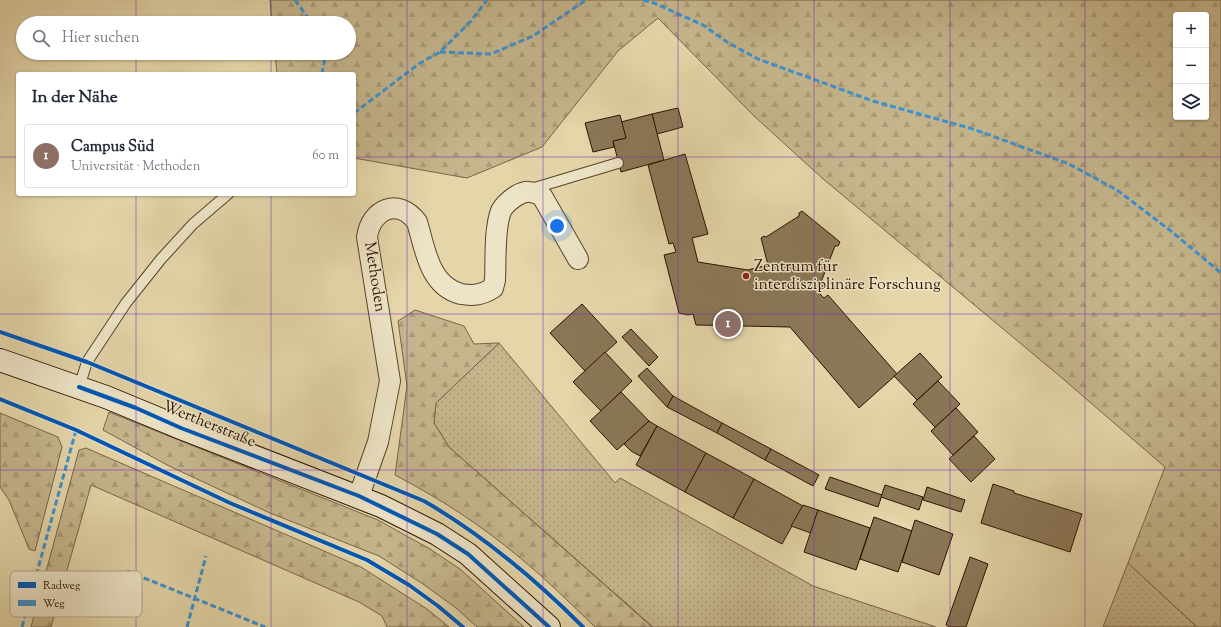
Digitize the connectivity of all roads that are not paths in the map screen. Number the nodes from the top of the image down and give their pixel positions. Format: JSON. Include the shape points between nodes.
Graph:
{"nodes":[{"id":1,"x":618,"y":163,"type":"dead end"},
{"id":2,"x":525,"y":191,"type":"junction"},
{"id":3,"x":226,"y":196,"type":"edge"},
{"id":4,"x":578,"y":259,"type":"dead end"},
{"id":5,"x":0,"y":360,"type":"edge"},
{"id":6,"x":79,"y":387,"type":"junction"},
{"id":7,"x":359,"y":496,"type":"junction"},
{"id":8,"x":549,"y":627,"type":"edge"}],
"edges":[{"from":1,"to":2,"type":"lane","name":"Methoden"},
{"from":2,"to":4,"type":"street","via":[[542,196]]},
{"from":2,"to":7,"type":"street","name":"Methoden","via":[[509,201],[501,210],[498,223],[496,280],[492,288],[477,295],[454,292],[437,279],[431,269],[417,222],[404,209],[380,211],[371,221],[367,237],[390,381],[378,442]]},
{"from":3,"to":6,"type":"lane","via":[[193,224],[126,303],[87,362]]},
{"from":5,"to":6,"type":"main road","name":"Wertherstraße"},
{"from":6,"to":7,"type":"main road","name":"Wertherstraße"},
{"from":7,"to":8,"type":"main road","name":"Wertherstraße","via":[[437,534],[468,554]]}]}
